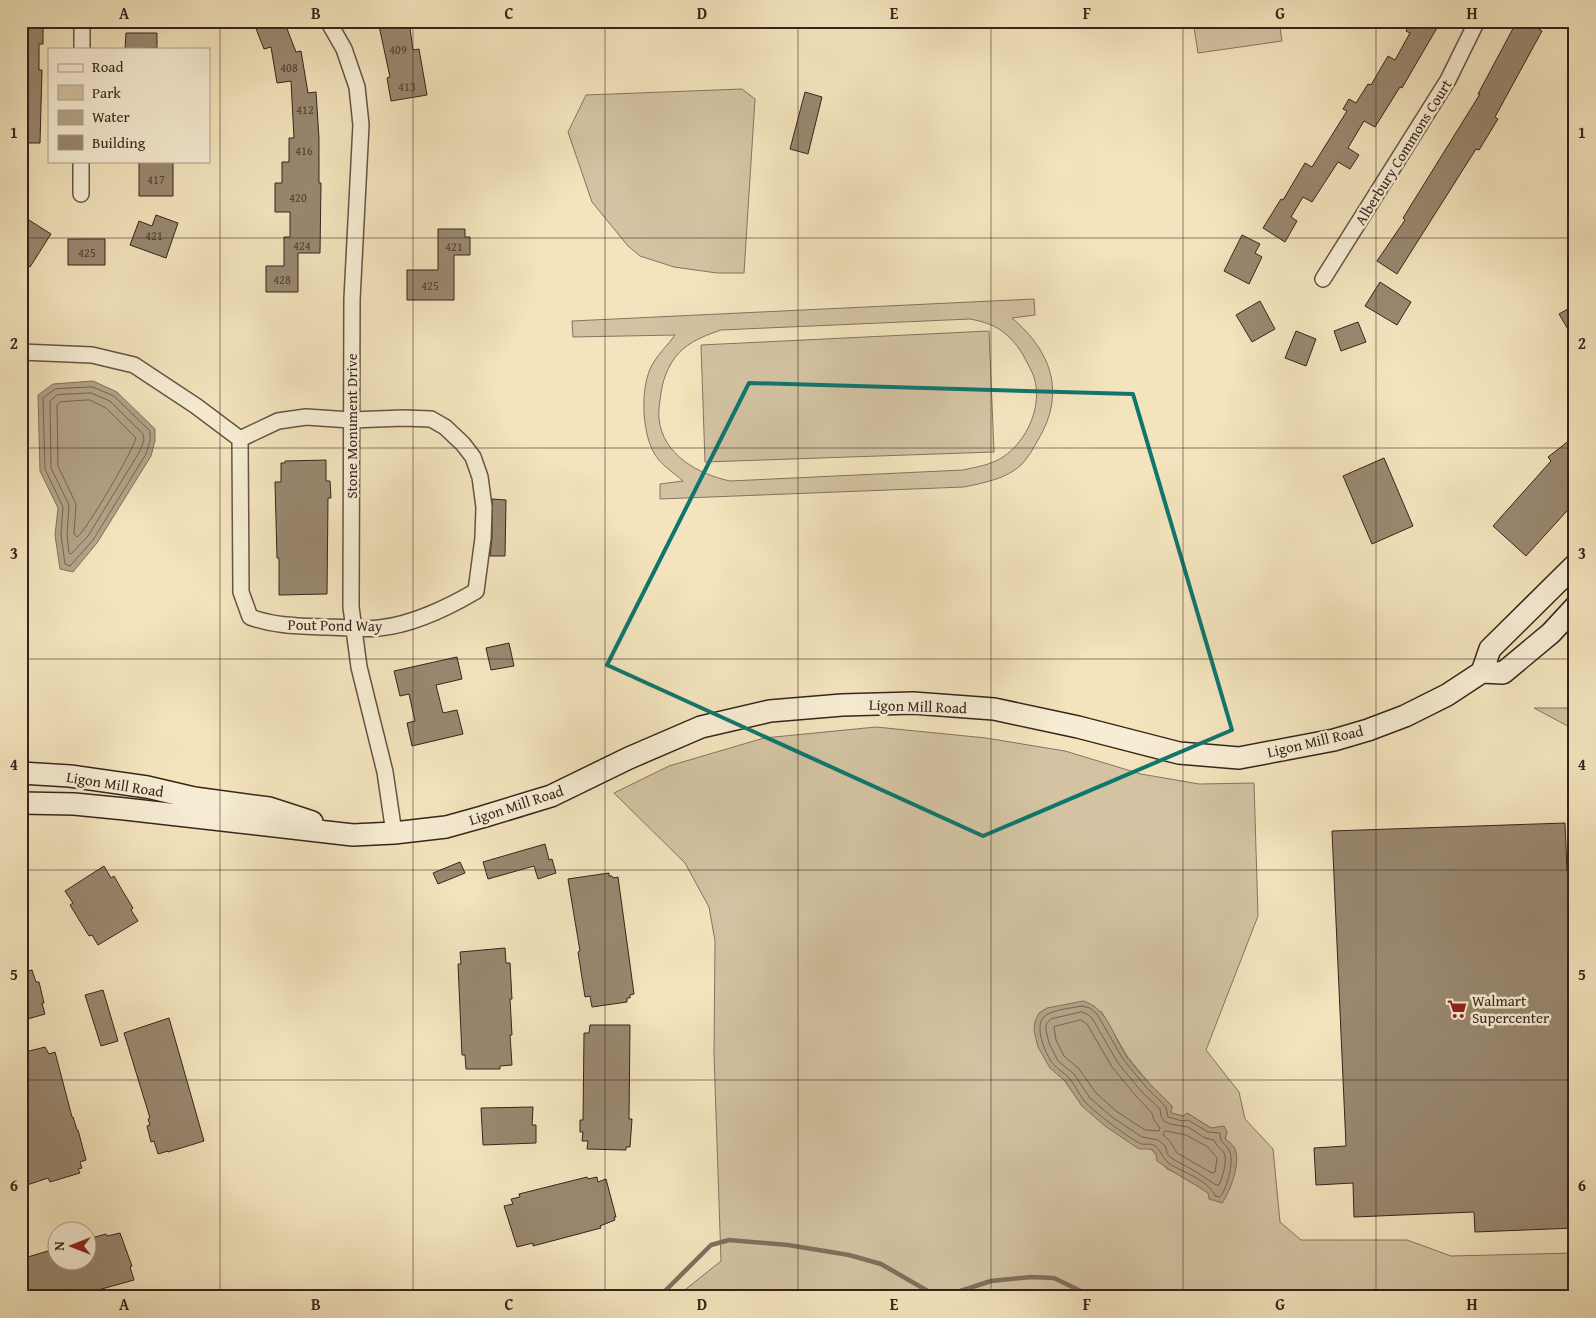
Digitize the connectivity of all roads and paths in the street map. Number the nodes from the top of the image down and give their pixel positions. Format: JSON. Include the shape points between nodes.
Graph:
{"nodes":[{"id":1,"x":82,"y":21,"type":"edge"},
{"id":2,"x":328,"y":21,"type":"edge"},
{"id":3,"x":1477,"y":21,"type":"edge"},
{"id":4,"x":82,"y":48,"type":"edge"},
{"id":5,"x":81,"y":162,"type":"edge"},
{"id":6,"x":80,"y":194,"type":"dead end"},
{"id":7,"x":1323,"y":279,"type":"dead end"},
{"id":8,"x":21,"y":352,"type":"edge"},
{"id":9,"x":351,"y":420,"type":"junction"},
{"id":10,"x":240,"y":440,"type":"junction"},
{"id":11,"x":1575,"y":565,"type":"edge"},
{"id":12,"x":1575,"y":606,"type":"edge"},
{"id":13,"x":354,"y":627,"type":"junction"},
{"id":14,"x":1482,"y":672,"type":"junction"},
{"id":15,"x":21,"y":773,"type":"edge"},
{"id":16,"x":21,"y":803,"type":"edge"},
{"id":17,"x":394,"y":833,"type":"junction"},
{"id":18,"x":353,"y":835,"type":"junction"}],
"edges":[{"from":1,"to":4,"type":"street"},
{"from":2,"to":9,"type":"street","name":"Stone Monument Drive","via":[[344,49],[357,87],[361,125],[352,299]]},
{"from":3,"to":7,"type":"street","name":"Alberbury Commons Court","via":[[1448,80]]},
{"from":5,"to":6,"type":"street"},
{"from":8,"to":10,"type":"street","via":[[92,355],[134,365]]},
{"from":9,"to":10,"type":"street","name":"Pout Pond Way","via":[[306,417],[278,421]]},
{"from":9,"to":13,"type":"street","name":"Stone Monument Drive"},
{"from":9,"to":13,"type":"street","name":"Pout Pond Way","via":[[431,419],[446,427],[473,457],[480,476],[484,507],[476,591],[418,619],[379,628]]},
{"from":10,"to":13,"type":"street","name":"Pout Pond Way","via":[[241,592],[250,617],[268,623]]},
{"from":11,"to":14,"type":"main road","via":[[1490,649]]},
{"from":12,"to":14,"type":"main road","name":"Ligon Mill Road","via":[[1551,633],[1503,673]]},
{"from":13,"to":17,"type":"street","name":"Stone Monument Drive","via":[[359,667],[385,772]]},
{"from":14,"to":17,"type":"main road","name":"Ligon Mill Road","via":[[1405,716],[1368,730],[1334,740],[1239,758],[1179,753],[994,709],[913,703],[770,711],[701,728],[551,796],[446,826]]},
{"from":15,"to":18,"type":"main road","name":"Ligon Mill Road","via":[[70,776],[269,808]]},
{"from":16,"to":18,"type":"main road","name":"Ligon Mill Road","via":[[74,804]]},
{"from":17,"to":18,"type":"main road","name":"Ligon Mill Road"}]}
